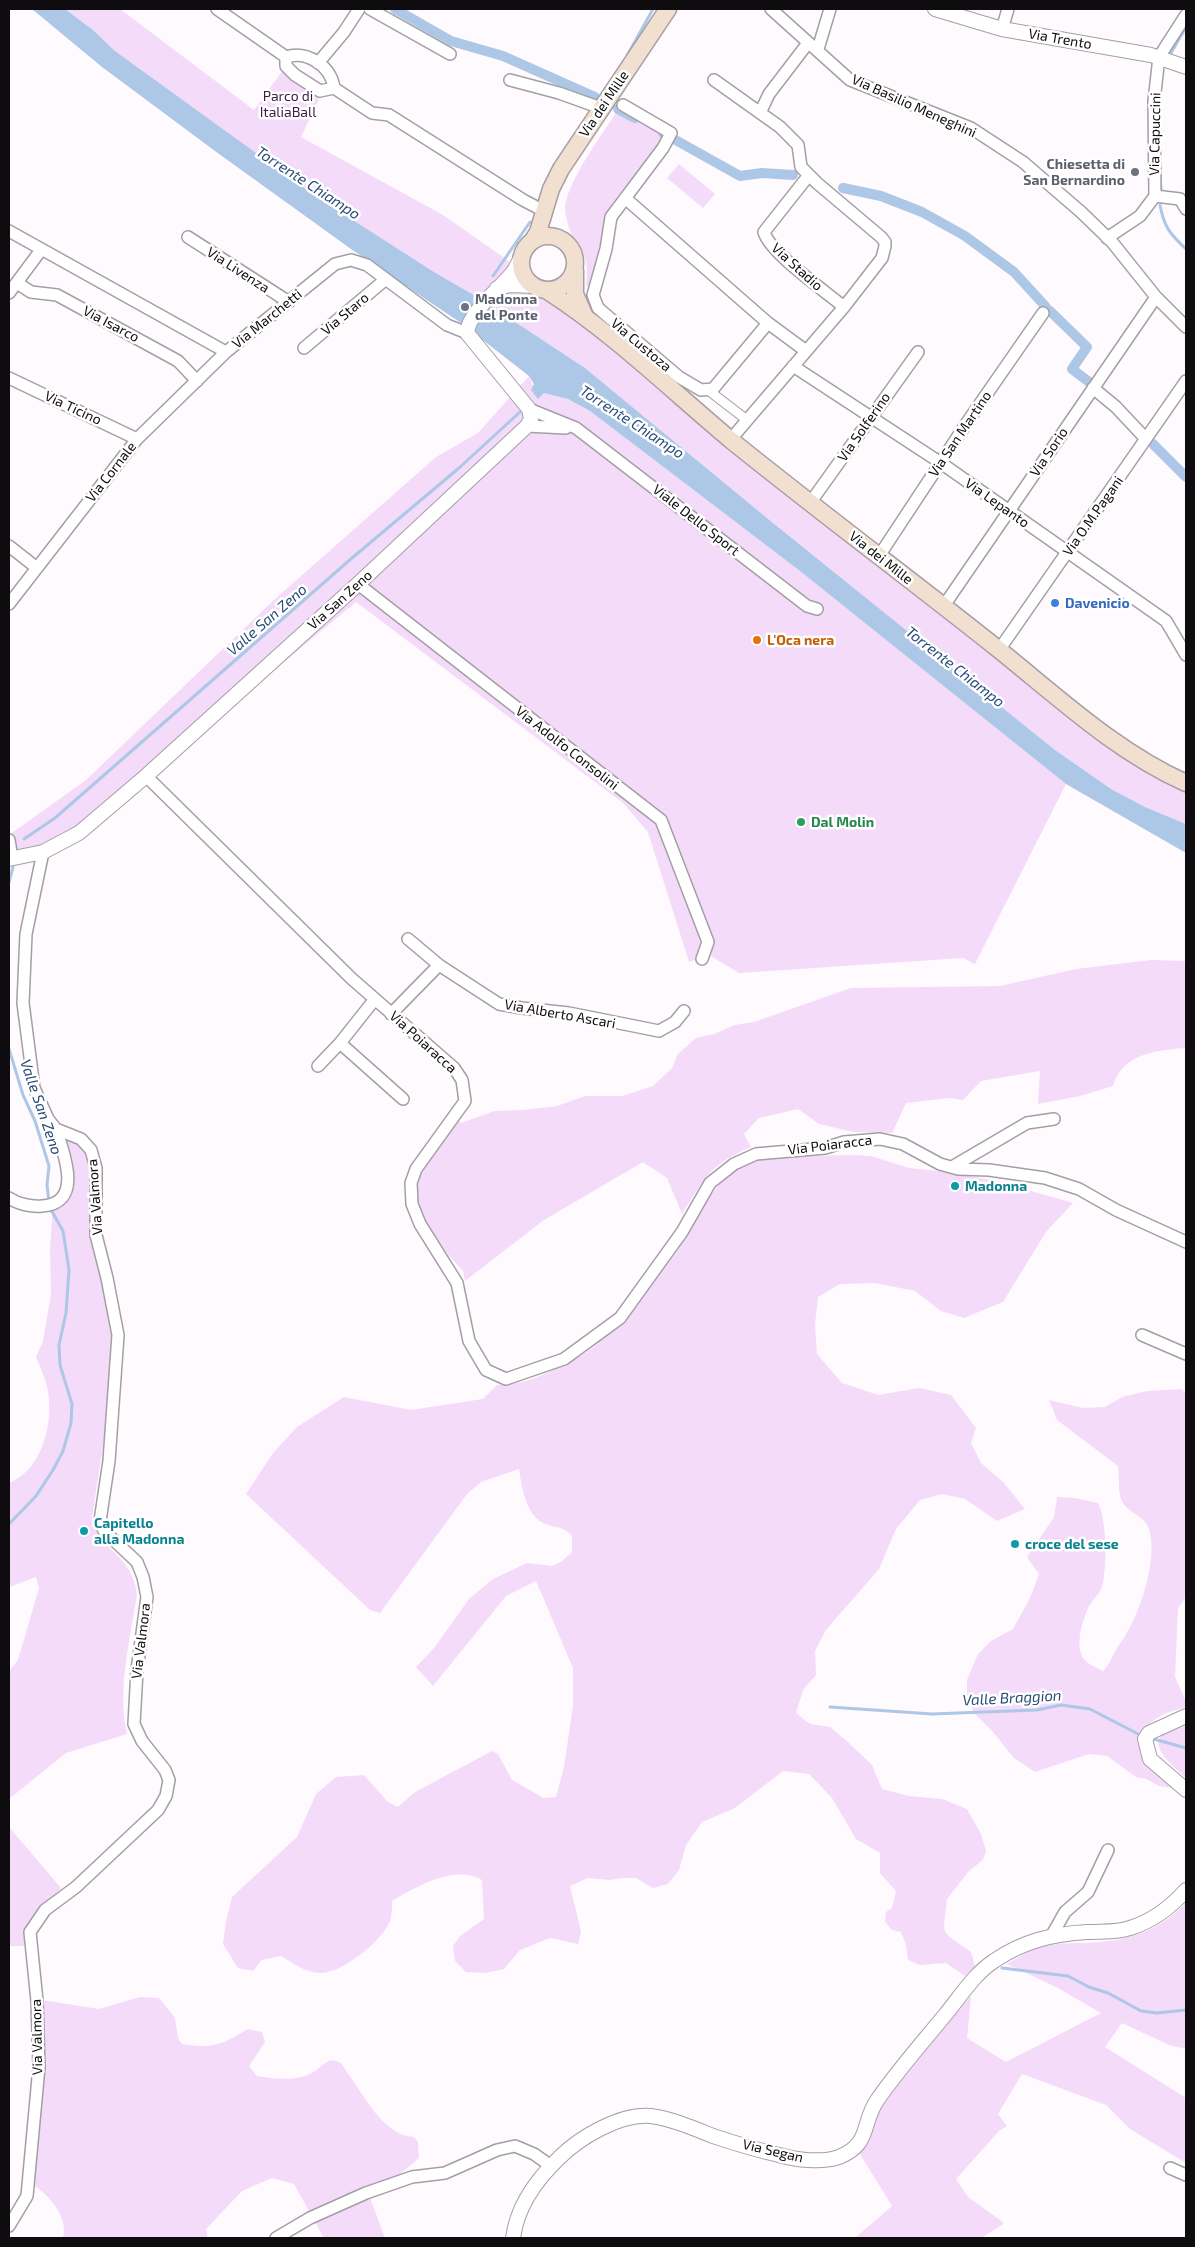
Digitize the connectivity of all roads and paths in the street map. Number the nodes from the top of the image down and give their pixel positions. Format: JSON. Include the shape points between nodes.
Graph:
{"nodes":[{"id":1,"x":217,"y":9,"type":"edge"},
{"id":2,"x":359,"y":9,"type":"edge"},
{"id":3,"x":370,"y":9,"type":"edge"},
{"id":4,"x":771,"y":9,"type":"edge"},
{"id":5,"x":830,"y":9,"type":"edge"},
{"id":6,"x":935,"y":9,"type":"edge"},
{"id":7,"x":1008,"y":9,"type":"edge"},
{"id":8,"x":666,"y":11,"type":"edge"},
{"id":9,"x":1186,"y":15,"type":"edge"},
{"id":10,"x":1002,"y":29,"type":"junction"},
{"id":11,"x":808,"y":43,"type":"junction"},
{"id":12,"x":818,"y":50,"type":"junction"},
{"id":13,"x":450,"y":54,"type":"dead end"},
{"id":14,"x":286,"y":57,"type":"junction"},
{"id":15,"x":1159,"y":57,"type":"junction"},
{"id":16,"x":318,"y":63,"type":"junction"},
{"id":17,"x":1186,"y":67,"type":"edge"},
{"id":18,"x":510,"y":80,"type":"dead end"},
{"id":19,"x":714,"y":80,"type":"dead end"},
{"id":20,"x":334,"y":88,"type":"junction"},
{"id":21,"x":623,"y":105,"type":"dead end"},
{"id":22,"x":602,"y":108,"type":"junction"},
{"id":23,"x":760,"y":113,"type":"junction"},
{"id":24,"x":809,"y":175,"type":"junction"},
{"id":25,"x":549,"y":195,"type":"junction"},
{"id":26,"x":1155,"y":196,"type":"junction"},
{"id":27,"x":625,"y":198,"type":"junction"},
{"id":28,"x":1186,"y":209,"type":"edge"},
{"id":29,"x":544,"y":211,"type":"junction"},
{"id":30,"x":9,"y":231,"type":"edge"},
{"id":31,"x":188,"y":237,"type":"dead end"},
{"id":32,"x":1106,"y":238,"type":"junction"},
{"id":33,"x":533,"y":240,"type":"junction"},
{"id":34,"x":564,"y":241,"type":"junction"},
{"id":35,"x":41,"y":250,"type":"junction"},
{"id":36,"x":522,"y":256,"type":"junction"},
{"id":37,"x":575,"y":270,"type":"junction"},
{"id":38,"x":386,"y":279,"type":"junction"},
{"id":39,"x":17,"y":283,"type":"junction"},
{"id":40,"x":497,"y":288,"type":"junction"},
{"id":41,"x":539,"y":288,"type":"junction"},
{"id":42,"x":9,"y":294,"type":"edge"},
{"id":43,"x":1156,"y":297,"type":"junction"},
{"id":44,"x":289,"y":302,"type":"junction"},
{"id":45,"x":844,"y":307,"type":"junction"},
{"id":46,"x":1043,"y":313,"type":"dead end"},
{"id":47,"x":586,"y":319,"type":"junction"},
{"id":48,"x":768,"y":323,"type":"junction"},
{"id":49,"x":1186,"y":328,"type":"edge"},
{"id":50,"x":467,"y":330,"type":"junction"},
{"id":51,"x":304,"y":348,"type":"dead end"},
{"id":52,"x":806,"y":351,"type":"junction"},
{"id":53,"x":226,"y":352,"type":"junction"},
{"id":54,"x":918,"y":352,"type":"dead end"},
{"id":55,"x":793,"y":366,"type":"junction"},
{"id":56,"x":9,"y":378,"type":"edge"},
{"id":57,"x":197,"y":380,"type":"junction"},
{"id":58,"x":1186,"y":381,"type":"edge"},
{"id":59,"x":1092,"y":388,"type":"junction"},
{"id":60,"x":708,"y":390,"type":"junction"},
{"id":61,"x":529,"y":409,"type":"junction"},
{"id":62,"x":871,"y":417,"type":"junction"},
{"id":63,"x":747,"y":420,"type":"junction"},
{"id":64,"x":527,"y":426,"type":"junction"},
{"id":65,"x":576,"y":428,"type":"junction"},
{"id":66,"x":1146,"y":438,"type":"junction"},
{"id":67,"x":137,"y":439,"type":"junction"},
{"id":68,"x":731,"y":440,"type":"junction"},
{"id":69,"x":941,"y":463,"type":"junction"},
{"id":70,"x":810,"y":503,"type":"junction"},
{"id":71,"x":1008,"y":512,"type":"junction"},
{"id":72,"x":9,"y":546,"type":"edge"},
{"id":73,"x":1067,"y":552,"type":"junction"},
{"id":74,"x":879,"y":556,"type":"junction"},
{"id":75,"x":37,"y":568,"type":"junction"},
{"id":76,"x":358,"y":584,"type":"junction"},
{"id":77,"x":9,"y":604,"type":"edge"},
{"id":78,"x":943,"y":607,"type":"junction"},
{"id":79,"x":817,"y":609,"type":"dead end"},
{"id":80,"x":999,"y":650,"type":"junction"},
{"id":81,"x":1186,"y":655,"type":"edge"},
{"id":82,"x":146,"y":776,"type":"junction"},
{"id":83,"x":1186,"y":783,"type":"edge"},
{"id":84,"x":9,"y":840,"type":"edge"},
{"id":85,"x":43,"y":852,"type":"junction"},
{"id":86,"x":10,"y":858,"type":"edge"},
{"id":87,"x":408,"y":938,"type":"dead end"},
{"id":88,"x":702,"y":959,"type":"dead end"},
{"id":89,"x":439,"y":965,"type":"junction"},
{"id":90,"x":375,"y":1000,"type":"junction"},
{"id":91,"x":684,"y":1011,"type":"dead end"},
{"id":92,"x":391,"y":1014,"type":"junction"},
{"id":93,"x":340,"y":1043,"type":"junction"},
{"id":94,"x":318,"y":1066,"type":"dead end"},
{"id":95,"x":403,"y":1099,"type":"dead end"},
{"id":96,"x":1054,"y":1119,"type":"dead end"},
{"id":97,"x":56,"y":1129,"type":"junction"},
{"id":98,"x":952,"y":1167,"type":"junction"},
{"id":99,"x":9,"y":1198,"type":"edge"},
{"id":100,"x":1186,"y":1242,"type":"edge"},
{"id":101,"x":1142,"y":1335,"type":"dead end"},
{"id":102,"x":1186,"y":1354,"type":"edge"},
{"id":103,"x":1186,"y":1716,"type":"edge"},
{"id":104,"x":1186,"y":1790,"type":"edge"},
{"id":105,"x":1108,"y":1850,"type":"dead end"},
{"id":106,"x":1186,"y":1890,"type":"edge"},
{"id":107,"x":1052,"y":1935,"type":"junction"},
{"id":108,"x":551,"y":2166,"type":"junction"},
{"id":109,"x":1170,"y":2168,"type":"dead end"},
{"id":110,"x":1186,"y":2175,"type":"edge"},
{"id":111,"x":9,"y":2226,"type":"edge"},
{"id":112,"x":276,"y":2238,"type":"edge"},
{"id":113,"x":513,"y":2238,"type":"edge"}],
"edges":[{"from":1,"to":14,"type":"street"},
{"from":2,"to":16,"type":"street"},
{"from":3,"to":13,"type":"street"},
{"from":4,"to":11,"type":"street","name":"Via Basilio Meneghini"},
{"from":5,"to":12,"type":"street"},
{"from":6,"to":10,"type":"street","name":"Via Trento"},
{"from":7,"to":10,"type":"street"},
{"from":8,"to":22,"type":"main road","name":"Via dei Mille"},
{"from":9,"to":15,"type":"street","name":"Via Capuccini"},
{"from":10,"to":15,"type":"street","name":"Via Trento"},
{"from":11,"to":12,"type":"street","name":"Via Basilio Meneghini"},
{"from":11,"to":23,"type":"street","via":[[769,94]]},
{"from":12,"to":32,"type":"street","name":"Via Basilio Meneghini","via":[[850,80],[970,128],[1023,162]]},
{"from":14,"to":16,"type":"street","via":[[301,54]]},
{"from":14,"to":20,"type":"street","via":[[286,66],[305,82],[320,91]]},
{"from":15,"to":17,"type":"street","name":"Via Trento"},
{"from":15,"to":26,"type":"street","name":"Via Capuccini","via":[[1154,101]]},
{"from":16,"to":20,"type":"street","via":[[328,70]]},
{"from":18,"to":22,"type":"street","via":[[559,92]]},
{"from":19,"to":23,"type":"street"},
{"from":20,"to":29,"type":"street","via":[[372,112],[390,115]]},
{"from":21,"to":27,"type":"street","name":"Via Custoza","via":[[671,133],[664,148]]},
{"from":22,"to":25,"type":"main road","name":"Via dei Mille","via":[[561,169]]},
{"from":23,"to":24,"type":"street","via":[[798,145],[801,167]]},
{"from":24,"to":45,"type":"street","via":[[885,242],[882,258]]},
{"from":24,"to":45,"type":"street","name":"Via Stadio","via":[[764,232],[766,239],[786,259]]},
{"from":25,"to":29,"type":"main road","name":"Via dei Mille"},
{"from":25,"to":34,"type":"main road","name":"Via dei Mille","via":[[554,224]]},
{"from":26,"to":28,"type":"street","via":[[1180,199]]},
{"from":26,"to":32,"type":"street","name":"Via Capuccini","via":[[1140,216]]},
{"from":27,"to":48,"type":"street"},
{"from":27,"to":60,"type":"street","name":"Via Custoza","via":[[611,217],[593,295],[598,308],[679,377],[701,390]]},
{"from":29,"to":33,"type":"main road","name":"Via dei Mille"},
{"from":30,"to":35,"type":"street","name":"Via Marchetti"},
{"from":31,"to":44,"type":"street","name":"Via Livenza"},
{"from":32,"to":43,"type":"street","name":"Via Basilio Meneghini"},
{"from":33,"to":34,"type":"main road","via":[[546,236]]},
{"from":33,"to":36,"type":"main road","name":"Via dei Mille"},
{"from":34,"to":37,"type":"main road","name":"Via dei Mille","via":[[573,251]]},
{"from":35,"to":39,"type":"street"},
{"from":35,"to":53,"type":"street","name":"Via Marchetti"},
{"from":36,"to":40,"type":"street","via":[[515,270]]},
{"from":36,"to":41,"type":"main road","name":"Via dei Mille","via":[[522,270],[528,281]]},
{"from":37,"to":41,"type":"main road","via":[[564,285]]},
{"from":37,"to":47,"type":"main road","name":"Via dei Mille","via":[[575,294]]},
{"from":38,"to":44,"type":"street","name":"Via Marchetti","via":[[367,265],[351,260],[335,264]]},
{"from":38,"to":50,"type":"street","name":"Via Marchetti","via":[[446,325]]},
{"from":38,"to":51,"type":"street","name":"Via Staro"},
{"from":39,"to":42,"type":"street"},
{"from":39,"to":57,"type":"street","name":"Via Isarco","via":[[31,292],[56,295],[178,360]]},
{"from":40,"to":41,"type":"street","via":[[511,285]]},
{"from":40,"to":50,"type":"street"},
{"from":41,"to":47,"type":"main road","name":"Via dei Mille"},
{"from":43,"to":49,"type":"street","name":"Via Basilio Meneghini"},
{"from":43,"to":59,"type":"street","name":"Via Sorio"},
{"from":44,"to":53,"type":"street","name":"Via Marchetti"},
{"from":45,"to":52,"type":"street"},
{"from":46,"to":69,"type":"street","name":"Via San Martino"},
{"from":47,"to":68,"type":"main road","name":"Via dei Mille"},
{"from":48,"to":52,"type":"street"},
{"from":48,"to":60,"type":"street","via":[[713,389]]},
{"from":50,"to":61,"type":"street"},
{"from":52,"to":55,"type":"street"},
{"from":53,"to":57,"type":"street","name":"Via Cornale"},
{"from":54,"to":62,"type":"street","name":"Via Solferino"},
{"from":55,"to":62,"type":"street","name":"Via Lepanto"},
{"from":55,"to":63,"type":"street"},
{"from":56,"to":67,"type":"street","name":"Via Ticino"},
{"from":57,"to":67,"type":"street","name":"Via Cornale"},
{"from":58,"to":66,"type":"street","name":"Via O.M.Pagani"},
{"from":59,"to":66,"type":"street"},
{"from":59,"to":71,"type":"street","name":"Via Sorio"},
{"from":60,"to":63,"type":"street"},
{"from":61,"to":64,"type":"street","via":[[531,419]]},
{"from":61,"to":65,"type":"street","name":"Viale Dello Sport"},
{"from":62,"to":69,"type":"street","name":"Via Lepanto"},
{"from":62,"to":70,"type":"street","name":"Via Solferino"},
{"from":63,"to":68,"type":"street"},
{"from":64,"to":65,"type":"street"},
{"from":64,"to":76,"type":"street","name":"Via San Zeno"},
{"from":65,"to":79,"type":"street","name":"Viale Dello Sport","via":[[807,606]]},
{"from":66,"to":73,"type":"street","name":"Via O.M.Pagani"},
{"from":67,"to":75,"type":"street","name":"Via Cornale"},
{"from":68,"to":70,"type":"main road","name":"Via dei Mille"},
{"from":69,"to":71,"type":"street","name":"Via Lepanto"},
{"from":69,"to":74,"type":"street","name":"Via San Martino"},
{"from":70,"to":74,"type":"main road","name":"Via dei Mille"},
{"from":71,"to":73,"type":"street","name":"Via Lepanto"},
{"from":71,"to":78,"type":"street","name":"Via Sorio"},
{"from":72,"to":75,"type":"street"},
{"from":73,"to":80,"type":"street","name":"Via O.M.Pagani"},
{"from":73,"to":81,"type":"street","name":"Via Lepanto","via":[[1166,621]]},
{"from":74,"to":78,"type":"main road","name":"Via dei Mille"},
{"from":75,"to":77,"type":"street","name":"Via Cornale"},
{"from":76,"to":82,"type":"street","name":"Via San Zeno"},
{"from":76,"to":88,"type":"street","name":"Via Adolfo Consolini","via":[[661,820],[708,942]]},
{"from":78,"to":80,"type":"main road","name":"Via dei Mille"},
{"from":80,"to":83,"type":"main road","name":"Via dei Mille","via":[[1073,713],[1158,770]]},
{"from":82,"to":85,"type":"street","name":"Via San Zeno","via":[[79,833]]},
{"from":82,"to":90,"type":"street","name":"Via Poiaracca"},
{"from":84,"to":86,"type":"street"},
{"from":85,"to":86,"type":"street","name":"Via San Zeno"},
{"from":85,"to":97,"type":"street","via":[[26,934],[23,1003],[34,1088]]},
{"from":87,"to":89,"type":"street","name":"Via Alberto Ascari"},
{"from":89,"to":91,"type":"street","name":"Via Alberto Ascari","via":[[499,1004],[569,1013],[659,1031],[675,1022]]},
{"from":89,"to":92,"type":"street"},
{"from":90,"to":92,"type":"street","name":"Via Poiaracca"},
{"from":90,"to":93,"type":"street"},
{"from":92,"to":98,"type":"street","name":"Via Poiaracca","via":[[454,1068],[462,1080],[466,1101],[416,1169],[411,1183],[412,1204],[420,1224],[457,1282],[469,1341],[486,1370],[506,1379],[564,1359],[620,1318],[682,1232],[710,1182],[741,1161],[756,1154],[880,1139],[903,1144]]},
{"from":93,"to":94,"type":"street"},
{"from":93,"to":95,"type":"street"},
{"from":96,"to":98,"type":"street","via":[[1027,1123]]},
{"from":97,"to":99,"type":"street","via":[[68,1180],[66,1192],[53,1205],[47,1206],[33,1207]]},
{"from":97,"to":111,"type":"street","name":"Via Valmora","via":[[81,1139],[91,1150],[96,1168],[96,1235],[118,1335],[109,1461],[100,1521],[104,1531],[137,1562],[143,1577],[147,1597],[137,1670],[134,1724],[169,1780],[166,1796],[158,1810],[76,1887],[45,1910],[30,1932],[39,2066],[27,2196]]},
{"from":98,"to":100,"type":"street","name":"Via Poiaracca","via":[[1044,1178],[1079,1190]]},
{"from":101,"to":102,"type":"street"},
{"from":103,"to":104,"type":"street","via":[[1149,1733],[1145,1739],[1150,1759]]},
{"from":105,"to":107,"type":"street","via":[[1088,1892],[1065,1912]]},
{"from":106,"to":107,"type":"street","name":"Via Segan","via":[[1159,1916],[1129,1929]]},
{"from":107,"to":108,"type":"street","name":"Via Segan","via":[[1026,1943],[993,1962],[972,1982],[876,2102],[857,2147],[837,2158],[788,2158],[648,2116],[619,2121],[590,2134]]},
{"from":108,"to":112,"type":"street","via":[[515,2146],[497,2150],[445,2173],[412,2177],[366,2193],[310,2218]]},
{"from":108,"to":113,"type":"street","name":"Via Segan","via":[[531,2191],[515,2222]]},
{"from":109,"to":110,"type":"street"}]}
